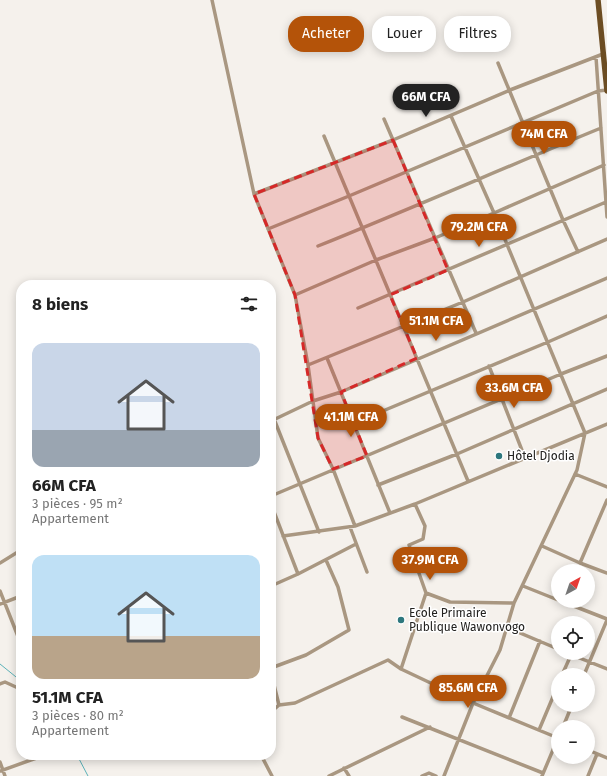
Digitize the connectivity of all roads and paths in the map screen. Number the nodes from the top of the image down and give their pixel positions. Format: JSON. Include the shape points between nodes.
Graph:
{"nodes":[{"id":1,"x":212,"y":0,"type":"edge"},
{"id":2,"x":598,"y":0,"type":"edge"},
{"id":3,"x":604,"y":50,"type":"edge"},
{"id":4,"x":596,"y":57,"type":"junction"},
{"id":5,"x":498,"y":64,"type":"dead end"},
{"id":6,"x":510,"y":90,"type":"junction"},
{"id":7,"x":607,"y":90,"type":"edge"},
{"id":8,"x":598,"y":91,"type":"junction"},
{"id":9,"x":451,"y":116,"type":"junction"},
{"id":10,"x":384,"y":119,"type":"dead end"},
{"id":11,"x":522,"y":122,"type":"junction"},
{"id":12,"x":601,"y":128,"type":"junction"},
{"id":13,"x":607,"y":135,"type":"edge"},
{"id":14,"x":324,"y":136,"type":"dead end"},
{"id":15,"x":601,"y":136,"type":"junction"},
{"id":16,"x":393,"y":140,"type":"junction"},
{"id":17,"x":465,"y":147,"type":"junction"},
{"id":18,"x":536,"y":155,"type":"junction"},
{"id":19,"x":335,"y":163,"type":"junction"},
{"id":20,"x":604,"y":165,"type":"junction"},
{"id":21,"x":407,"y":172,"type":"junction"},
{"id":22,"x":479,"y":179,"type":"junction"},
{"id":23,"x":550,"y":189,"type":"junction"},
{"id":24,"x":254,"y":194,"type":"junction"},
{"id":25,"x":349,"y":196,"type":"junction"},
{"id":26,"x":606,"y":202,"type":"junction"},
{"id":27,"x":421,"y":204,"type":"junction"},
{"id":28,"x":494,"y":213,"type":"junction"},
{"id":29,"x":607,"y":217,"type":"edge"},
{"id":30,"x":563,"y":220,"type":"junction"},
{"id":31,"x":362,"y":228,"type":"junction"},
{"id":32,"x":268,"y":229,"type":"junction"},
{"id":33,"x":435,"y":238,"type":"junction"},
{"id":34,"x":607,"y":239,"type":"edge"},
{"id":35,"x":507,"y":245,"type":"junction"},
{"id":36,"x":318,"y":246,"type":"dead end"},
{"id":37,"x":578,"y":252,"type":"junction"},
{"id":38,"x":376,"y":260,"type":"junction"},
{"id":39,"x":448,"y":270,"type":"junction"},
{"id":40,"x":520,"y":277,"type":"junction"},
{"id":41,"x":607,"y":278,"type":"edge"},
{"id":42,"x":295,"y":294,"type":"junction"},
{"id":43,"x":390,"y":295,"type":"junction"},
{"id":44,"x":463,"y":302,"type":"junction"},
{"id":45,"x":358,"y":308,"type":"dead end"},
{"id":46,"x":534,"y":309,"type":"junction"},
{"id":47,"x":607,"y":316,"type":"edge"},
{"id":48,"x":404,"y":326,"type":"junction"},
{"id":49,"x":476,"y":333,"type":"junction"},
{"id":50,"x":548,"y":342,"type":"junction"},
{"id":51,"x":607,"y":356,"type":"edge"},
{"id":52,"x":328,"y":358,"type":"junction"},
{"id":53,"x":417,"y":358,"type":"junction"},
{"id":54,"x":308,"y":366,"type":"junction"},
{"id":55,"x":489,"y":366,"type":"junction"},
{"id":56,"x":561,"y":374,"type":"junction"},
{"id":57,"x":607,"y":389,"type":"edge"},
{"id":58,"x":430,"y":391,"type":"junction"},
{"id":59,"x":341,"y":392,"type":"junction"},
{"id":60,"x":501,"y":399,"type":"junction"},
{"id":61,"x":314,"y":401,"type":"junction"},
{"id":62,"x":573,"y":403,"type":"junction"},
{"id":63,"x":276,"y":418,"type":"edge"},
{"id":64,"x":354,"y":423,"type":"junction"},
{"id":65,"x":444,"y":424,"type":"junction"},
{"id":66,"x":607,"y":424,"type":"edge"},
{"id":67,"x":276,"y":429,"type":"edge"},
{"id":68,"x":513,"y":429,"type":"junction"},
{"id":69,"x":585,"y":433,"type":"junction"},
{"id":70,"x":456,"y":454,"type":"junction"},
{"id":71,"x":367,"y":456,"type":"junction"},
{"id":72,"x":525,"y":458,"type":"junction"},
{"id":73,"x":333,"y":469,"type":"junction"},
{"id":74,"x":575,"y":474,"type":"junction"},
{"id":75,"x":468,"y":481,"type":"junction"},
{"id":76,"x":299,"y":484,"type":"junction"},
{"id":77,"x":378,"y":485,"type":"junction"},
{"id":78,"x":607,"y":487,"type":"edge"},
{"id":79,"x":276,"y":494,"type":"edge"},
{"id":80,"x":607,"y":500,"type":"edge"},
{"id":81,"x":415,"y":504,"type":"junction"},
{"id":82,"x":390,"y":513,"type":"junction"},
{"id":83,"x":276,"y":517,"type":"edge"},
{"id":84,"x":355,"y":526,"type":"junction"},
{"id":85,"x":350,"y":527,"type":"junction"},
{"id":86,"x":319,"y":532,"type":"junction"},
{"id":87,"x":283,"y":536,"type":"junction"},
{"id":88,"x":356,"y":544,"type":"junction"},
{"id":89,"x":542,"y":546,"type":"junction"},
{"id":90,"x":16,"y":553,"type":"edge"},
{"id":91,"x":326,"y":560,"type":"junction"},
{"id":92,"x":0,"y":563,"type":"edge"},
{"id":93,"x":580,"y":563,"type":"junction"},
{"id":94,"x":367,"y":572,"type":"dead end"},
{"id":95,"x":607,"y":573,"type":"edge"},
{"id":96,"x":298,"y":574,"type":"junction"},
{"id":97,"x":276,"y":584,"type":"edge"},
{"id":98,"x":523,"y":586,"type":"junction"},
{"id":99,"x":0,"y":591,"type":"edge"},
{"id":100,"x":426,"y":593,"type":"junction"},
{"id":101,"x":551,"y":597,"type":"edge"},
{"id":102,"x":16,"y":598,"type":"edge"},
{"id":103,"x":4,"y":603,"type":"junction"},
{"id":104,"x":514,"y":603,"type":"junction"},
{"id":105,"x":0,"y":604,"type":"edge"},
{"id":106,"x":578,"y":608,"type":"edge"},
{"id":107,"x":607,"y":620,"type":"edge"},
{"id":108,"x":506,"y":627,"type":"junction"},
{"id":109,"x":16,"y":632,"type":"edge"},
{"id":110,"x":540,"y":641,"type":"junction"},
{"id":111,"x":551,"y":646,"type":"edge"},
{"id":112,"x":582,"y":660,"type":"edge"},
{"id":113,"x":589,"y":663,"type":"junction"},
{"id":114,"x":276,"y":666,"type":"edge"},
{"id":115,"x":587,"y":668,"type":"edge"},
{"id":116,"x":607,"y":669,"type":"edge"},
{"id":117,"x":401,"y":670,"type":"junction"},
{"id":118,"x":0,"y":684,"type":"edge"},
{"id":119,"x":16,"y":687,"type":"edge"},
{"id":120,"x":276,"y":693,"type":"edge"},
{"id":121,"x":551,"y":702,"type":"edge"},
{"id":122,"x":473,"y":703,"type":"junction"},
{"id":123,"x":279,"y":705,"type":"junction"},
{"id":124,"x":276,"y":708,"type":"edge"},
{"id":125,"x":402,"y":717,"type":"dead end"},
{"id":126,"x":509,"y":718,"type":"junction"},
{"id":127,"x":430,"y":727,"type":"junction"},
{"id":128,"x":539,"y":730,"type":"junction"},
{"id":129,"x":551,"y":735,"type":"edge"},
{"id":130,"x":458,"y":739,"type":"junction"},
{"id":131,"x":597,"y":754,"type":"joint"},
{"id":132,"x":551,"y":755,"type":"edge"},
{"id":133,"x":607,"y":758,"type":"edge"},
{"id":134,"x":30,"y":760,"type":"edge"},
{"id":135,"x":264,"y":760,"type":"edge"},
{"id":136,"x":0,"y":762,"type":"edge"},
{"id":137,"x":344,"y":768,"type":"junction"},
{"id":138,"x":1,"y":770,"type":"edge"},
{"id":139,"x":543,"y":775,"type":"edge"},
{"id":140,"x":5,"y":776,"type":"edge"},
{"id":141,"x":272,"y":776,"type":"edge"},
{"id":142,"x":329,"y":776,"type":"edge"},
{"id":143,"x":349,"y":776,"type":"edge"},
{"id":144,"x":422,"y":776,"type":"edge"},
{"id":145,"x":436,"y":776,"type":"edge"},
{"id":146,"x":444,"y":776,"type":"edge"},
{"id":147,"x":588,"y":776,"type":"edge"}],
"edges":[{"from":1,"to":24,"type":"street"},
{"from":2,"to":3,"type":"main road"},
{"from":3,"to":4,"type":"street"},
{"from":3,"to":7,"type":"main road"},
{"from":4,"to":6,"type":"street"},
{"from":4,"to":8,"type":"street"},
{"from":5,"to":6,"type":"street"},
{"from":6,"to":9,"type":"street"},
{"from":6,"to":11,"type":"street"},
{"from":7,"to":8,"type":"street"},
{"from":8,"to":11,"type":"street"},
{"from":8,"to":12,"type":"street"},
{"from":9,"to":16,"type":"street"},
{"from":9,"to":17,"type":"street"},
{"from":10,"to":16,"type":"street"},
{"from":11,"to":17,"type":"street"},
{"from":11,"to":18,"type":"street"},
{"from":12,"to":15,"type":"street"},
{"from":12,"to":18,"type":"street"},
{"from":13,"to":15,"type":"street"},
{"from":14,"to":19,"type":"street"},
{"from":15,"to":20,"type":"street"},
{"from":16,"to":19,"type":"street"},
{"from":16,"to":21,"type":"street"},
{"from":17,"to":21,"type":"street"},
{"from":17,"to":22,"type":"street"},
{"from":18,"to":22,"type":"street"},
{"from":18,"to":23,"type":"street"},
{"from":19,"to":24,"type":"street"},
{"from":19,"to":25,"type":"street"},
{"from":20,"to":23,"type":"street"},
{"from":20,"to":26,"type":"street"},
{"from":21,"to":25,"type":"street"},
{"from":21,"to":27,"type":"street"},
{"from":22,"to":27,"type":"street"},
{"from":22,"to":28,"type":"street"},
{"from":23,"to":28,"type":"street"},
{"from":23,"to":30,"type":"street"},
{"from":24,"to":32,"type":"street"},
{"from":25,"to":31,"type":"street"},
{"from":25,"to":32,"type":"street"},
{"from":26,"to":29,"type":"street"},
{"from":26,"to":30,"type":"street"},
{"from":27,"to":31,"type":"street"},
{"from":27,"to":33,"type":"street"},
{"from":28,"to":33,"type":"street"},
{"from":28,"to":35,"type":"street"},
{"from":30,"to":35,"type":"street"},
{"from":30,"to":37,"type":"street"},
{"from":31,"to":36,"type":"street"},
{"from":31,"to":38,"type":"street"},
{"from":32,"to":42,"type":"street"},
{"from":33,"to":38,"type":"street"},
{"from":33,"to":39,"type":"street"},
{"from":34,"to":37,"type":"street"},
{"from":35,"to":39,"type":"street"},
{"from":35,"to":40,"type":"street"},
{"from":37,"to":40,"type":"street"},
{"from":38,"to":42,"type":"street"},
{"from":38,"to":43,"type":"street"},
{"from":39,"to":43,"type":"street"},
{"from":39,"to":44,"type":"street"},
{"from":40,"to":44,"type":"street"},
{"from":40,"to":46,"type":"street"},
{"from":41,"to":46,"type":"street"},
{"from":42,"to":54,"type":"street"},
{"from":43,"to":45,"type":"street"},
{"from":43,"to":48,"type":"street"},
{"from":44,"to":48,"type":"street"},
{"from":44,"to":49,"type":"street"},
{"from":46,"to":49,"type":"street"},
{"from":46,"to":50,"type":"street"},
{"from":47,"to":50,"type":"street"},
{"from":48,"to":52,"type":"street"},
{"from":48,"to":53,"type":"street"},
{"from":49,"to":53,"type":"street"},
{"from":50,"to":55,"type":"street"},
{"from":50,"to":56,"type":"street"},
{"from":51,"to":56,"type":"street"},
{"from":52,"to":54,"type":"street"},
{"from":52,"to":59,"type":"street"},
{"from":53,"to":58,"type":"street"},
{"from":53,"to":59,"type":"street"},
{"from":54,"to":61,"type":"street"},
{"from":55,"to":58,"type":"street"},
{"from":55,"to":60,"type":"street"},
{"from":56,"to":60,"type":"street"},
{"from":56,"to":62,"type":"street"},
{"from":57,"to":62,"type":"street"},
{"from":58,"to":64,"type":"street"},
{"from":58,"to":65,"type":"street"},
{"from":59,"to":61,"type":"street"},
{"from":59,"to":64,"type":"street"},
{"from":60,"to":65,"type":"street"},
{"from":60,"to":68,"type":"street"},
{"from":61,"to":63,"type":"street"},
{"from":61,"to":73,"type":"street","via":[[318,438]]},
{"from":62,"to":68,"type":"street"},
{"from":62,"to":69,"type":"street"},
{"from":64,"to":71,"type":"street"},
{"from":65,"to":70,"type":"street"},
{"from":65,"to":71,"type":"street"},
{"from":66,"to":69,"type":"street"},
{"from":67,"to":76,"type":"street"},
{"from":68,"to":70,"type":"street"},
{"from":68,"to":72,"type":"street"},
{"from":69,"to":72,"type":"street"},
{"from":69,"to":74,"type":"street"},
{"from":70,"to":75,"type":"street"},
{"from":70,"to":77,"type":"street"},
{"from":71,"to":73,"type":"street"},
{"from":71,"to":77,"type":"street"},
{"from":72,"to":75,"type":"street"},
{"from":73,"to":76,"type":"street"},
{"from":73,"to":84,"type":"street"},
{"from":74,"to":78,"type":"street"},
{"from":74,"to":89,"type":"street"},
{"from":75,"to":81,"type":"street"},
{"from":76,"to":79,"type":"street"},
{"from":76,"to":86,"type":"street"},
{"from":77,"to":82,"type":"street"},
{"from":80,"to":93,"type":"street"},
{"from":81,"to":82,"type":"street"},
{"from":81,"to":100,"type":"street","via":[[425,526],[423,539],[409,545]]},
{"from":82,"to":84,"type":"street"},
{"from":83,"to":87,"type":"street"},
{"from":84,"to":85,"type":"street"},
{"from":85,"to":86,"type":"street"},
{"from":85,"to":88,"type":"street"},
{"from":86,"to":87,"type":"street"},
{"from":87,"to":96,"type":"street"},
{"from":88,"to":91,"type":"street"},
{"from":88,"to":94,"type":"street"},
{"from":89,"to":93,"type":"street"},
{"from":89,"to":98,"type":"street"},
{"from":90,"to":92,"type":"street"},
{"from":91,"to":96,"type":"street"},
{"from":91,"to":114,"type":"street","via":[[338,587],[349,630],[306,655]]},
{"from":93,"to":95,"type":"street"},
{"from":96,"to":97,"type":"street"},
{"from":98,"to":101,"type":"street"},
{"from":98,"to":104,"type":"street"},
{"from":99,"to":103,"type":"street"},
{"from":100,"to":104,"type":"street","via":[[450,602]]},
{"from":100,"to":117,"type":"street"},
{"from":102,"to":103,"type":"street"},
{"from":103,"to":105,"type":"street"},
{"from":103,"to":109,"type":"street"},
{"from":104,"to":108,"type":"street"},
{"from":106,"to":107,"type":"street"},
{"from":107,"to":113,"type":"street"},
{"from":108,"to":110,"type":"street"},
{"from":108,"to":122,"type":"street","via":[[500,650]]},
{"from":110,"to":111,"type":"street"},
{"from":110,"to":126,"type":"street"},
{"from":112,"to":113,"type":"street"},
{"from":113,"to":115,"type":"street"},
{"from":113,"to":116,"type":"street"},
{"from":117,"to":122,"type":"street"},
{"from":117,"to":123,"type":"street","via":[[388,660],[295,704]]},
{"from":118,"to":119,"type":"street","via":[[5,682]]},
{"from":120,"to":123,"type":"street"},
{"from":121,"to":128,"type":"street"},
{"from":122,"to":126,"type":"street"},
{"from":122,"to":130,"type":"street"},
{"from":123,"to":124,"type":"street"},
{"from":125,"to":127,"type":"street"},
{"from":126,"to":128,"type":"street"},
{"from":127,"to":130,"type":"street"},
{"from":127,"to":137,"type":"street"},
{"from":128,"to":129,"type":"street"},
{"from":130,"to":139,"type":"street"},
{"from":130,"to":146,"type":"street"},
{"from":131,"to":133,"type":"street"},
{"from":131,"to":147,"type":"street"},
{"from":132,"to":139,"type":"street"},
{"from":134,"to":138,"type":"street"},
{"from":135,"to":141,"type":"street"},
{"from":136,"to":138,"type":"street"},
{"from":137,"to":142,"type":"street"},
{"from":137,"to":143,"type":"street"},
{"from":138,"to":140,"type":"street"},
{"from":144,"to":145,"type":"street","via":[[429,773]]}]}
